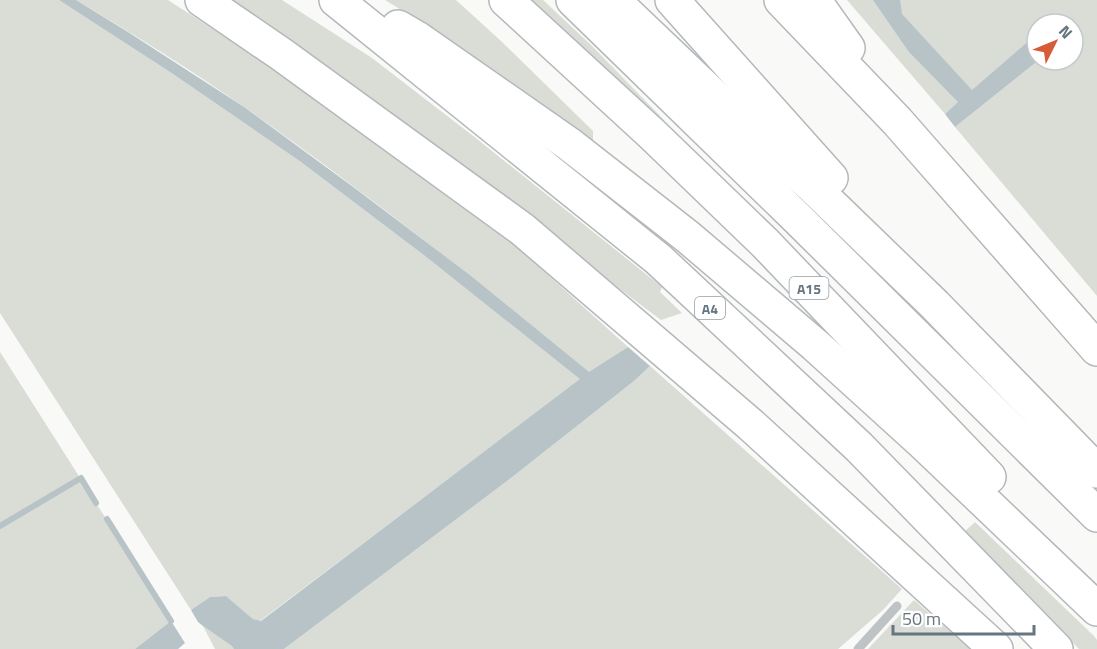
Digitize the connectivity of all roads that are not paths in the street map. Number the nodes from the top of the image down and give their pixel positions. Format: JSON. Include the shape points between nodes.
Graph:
{"nodes":[{"id":1,"x":202,"y":0,"type":"edge"},
{"id":2,"x":336,"y":0,"type":"edge"},
{"id":3,"x":350,"y":0,"type":"edge"},
{"id":4,"x":506,"y":0,"type":"edge"},
{"id":5,"x":573,"y":0,"type":"edge"},
{"id":6,"x":613,"y":0,"type":"edge"},
{"id":7,"x":672,"y":0,"type":"edge"},
{"id":8,"x":782,"y":0,"type":"edge"},
{"id":9,"x":814,"y":0,"type":"edge"},
{"id":10,"x":911,"y":137,"type":"junction"},
{"id":11,"x":935,"y":305,"type":"junction"},
{"id":12,"x":1097,"y":349,"type":"edge"},
{"id":13,"x":1097,"y":471,"type":"edge"},
{"id":14,"x":1097,"y":515,"type":"edge"},
{"id":15,"x":1097,"y":591,"type":"edge"},
{"id":16,"x":897,"y":606,"type":"dead end"},
{"id":17,"x":1097,"y":609,"type":"edge"},
{"id":18,"x":858,"y":649,"type":"edge"},
{"id":19,"x":996,"y":649,"type":"edge"},
{"id":20,"x":1056,"y":649,"type":"edge"}],
"edges":[{"from":1,"to":19,"type":"highway","via":[[522,230],[751,425]]},
{"from":2,"to":20,"type":"highway","number":"A4","via":[[658,259],[859,447]]},
{"from":3,"to":17,"type":"highway","number":"A4","via":[[427,45],[569,144],[688,237],[923,443]]},
{"from":4,"to":15,"type":"highway","number":"A15","via":[[765,243]]},
{"from":5,"to":14,"type":"highway","number":"A15"},
{"from":6,"to":11,"type":"highway"},
{"from":7,"to":11,"type":"highway","via":[[833,181]]},
{"from":8,"to":10,"type":"highway"},
{"from":9,"to":10,"type":"highway"},
{"from":10,"to":12,"type":"highway"},
{"from":11,"to":13,"type":"highway"},
{"from":16,"to":18,"type":"lane"}]}
